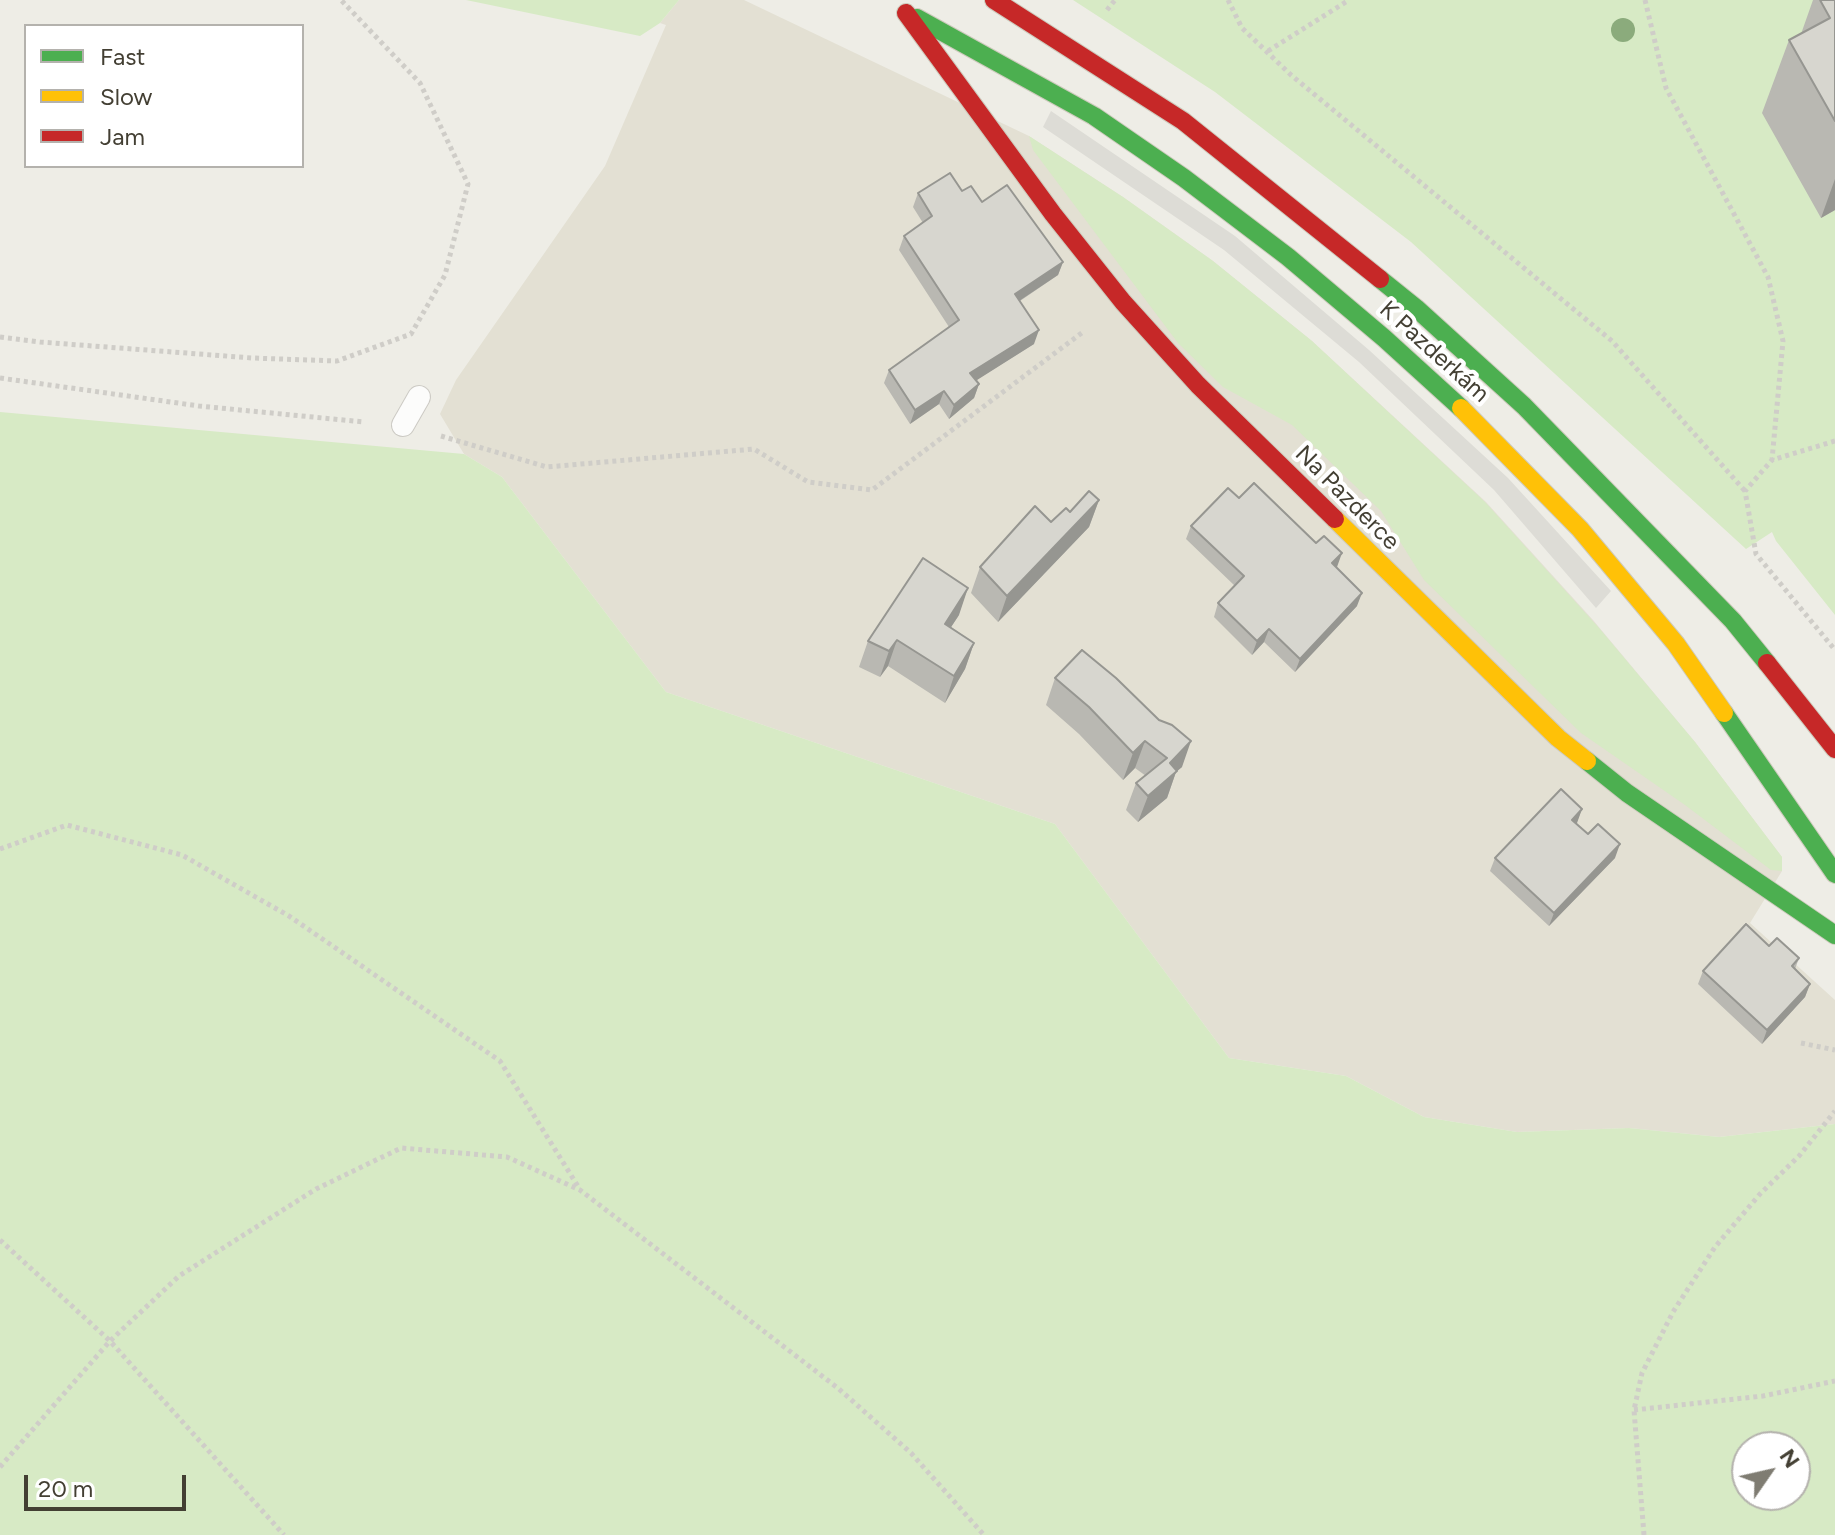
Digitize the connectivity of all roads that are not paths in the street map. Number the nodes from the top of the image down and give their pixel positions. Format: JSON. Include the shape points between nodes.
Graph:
{"nodes":[{"id":1,"x":994,"y":0,"type":"edge"},
{"id":2,"x":900,"y":10,"type":"joint"},
{"id":3,"x":419,"y":397,"type":"dead end"},
{"id":4,"x":403,"y":425,"type":"road end"},
{"id":5,"x":1835,"y":749,"type":"edge"},
{"id":6,"x":1835,"y":874,"type":"edge"},
{"id":7,"x":1835,"y":935,"type":"edge"}],
"edges":[{"from":1,"to":5,"type":"street","name":"K Pazderkám","via":[[1183,121],[1416,308],[1524,406],[1733,621]]},
{"from":2,"to":6,"type":"street","name":"K Pazderkám","via":[[1094,116],[1184,178],[1288,257],[1474,420],[1580,529],[1676,644]]},
{"from":2,"to":7,"type":"street","name":"Na Pazderce","via":[[1053,214],[1198,385],[1558,738],[1627,793]]},
{"from":3,"to":4,"type":"lane"}]}
